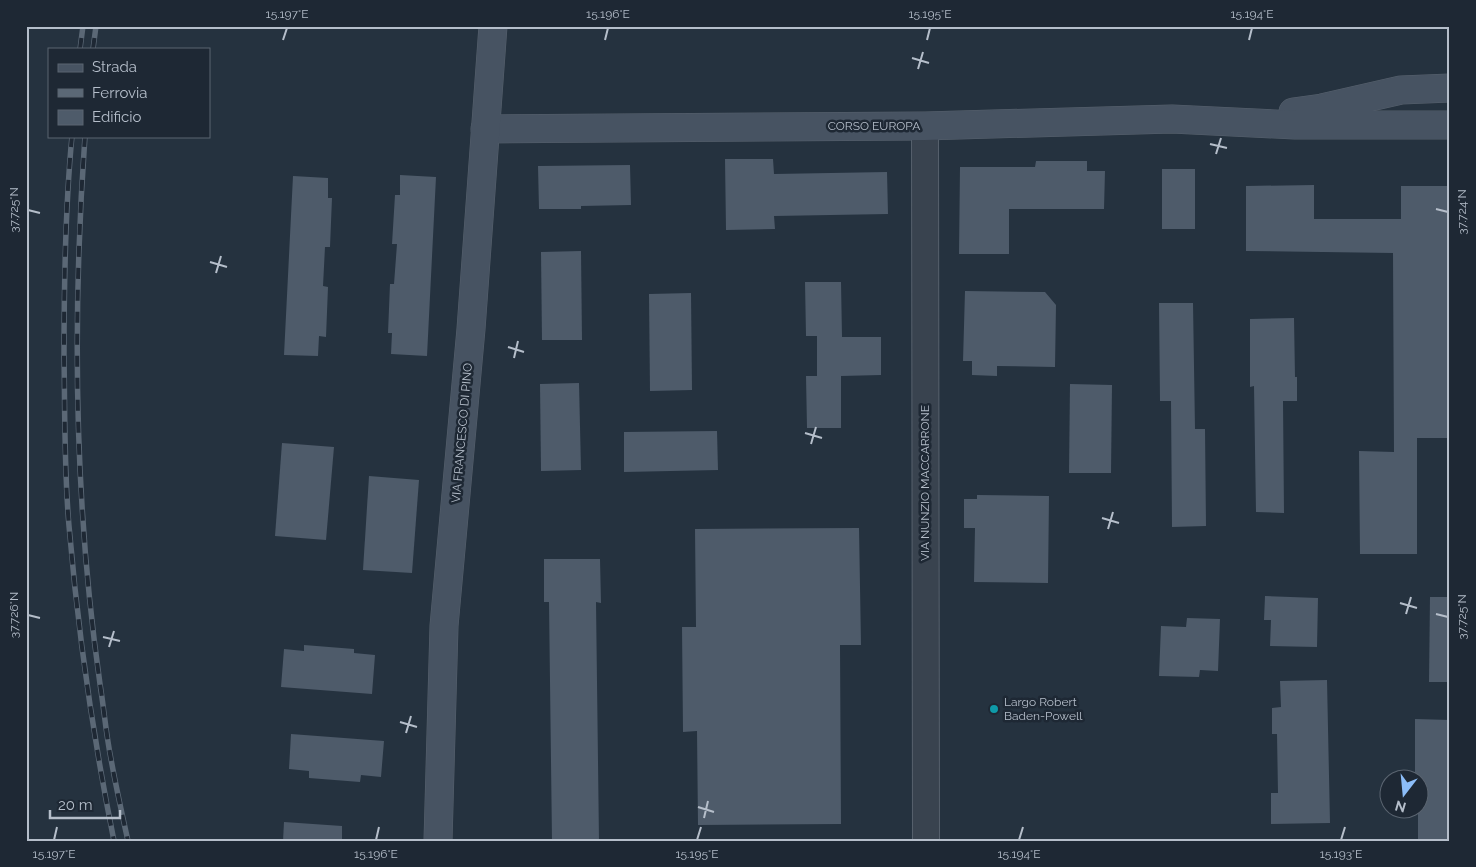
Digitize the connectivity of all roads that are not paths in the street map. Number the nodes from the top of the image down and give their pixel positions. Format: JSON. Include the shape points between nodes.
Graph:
{"nodes":[{"id":1,"x":493,"y":26,"type":"edge"},
{"id":2,"x":1450,"y":88,"type":"edge"},
{"id":3,"x":1450,"y":119,"type":"edge"},
{"id":4,"x":1214,"y":120,"type":"junction"},
{"id":5,"x":1450,"y":125,"type":"edge"},
{"id":6,"x":925,"y":126,"type":"junction"},
{"id":7,"x":485,"y":129,"type":"junction"},
{"id":8,"x":438,"y":841,"type":"edge"},
{"id":9,"x":926,"y":841,"type":"edge"}],
"edges":[{"from":1,"to":7,"type":"street","name":"VIA FRANCESCO DI PINO"},
{"from":2,"to":3,"type":"street","via":[[1446,101]]},
{"from":2,"to":4,"type":"street","via":[[1401,90],[1322,108]]},
{"from":4,"to":5,"type":"street","via":[[1295,126]]},
{"from":4,"to":6,"type":"street","name":"CORSO EUROPA"},
{"from":6,"to":7,"type":"street","name":"CORSO EUROPA"},
{"from":6,"to":9,"type":"street","name":"VIA NUNZIO MACCARRONE"},
{"from":7,"to":8,"type":"street","name":"VIA FRANCESCO DI PINO","via":[[444,626]]}]}
